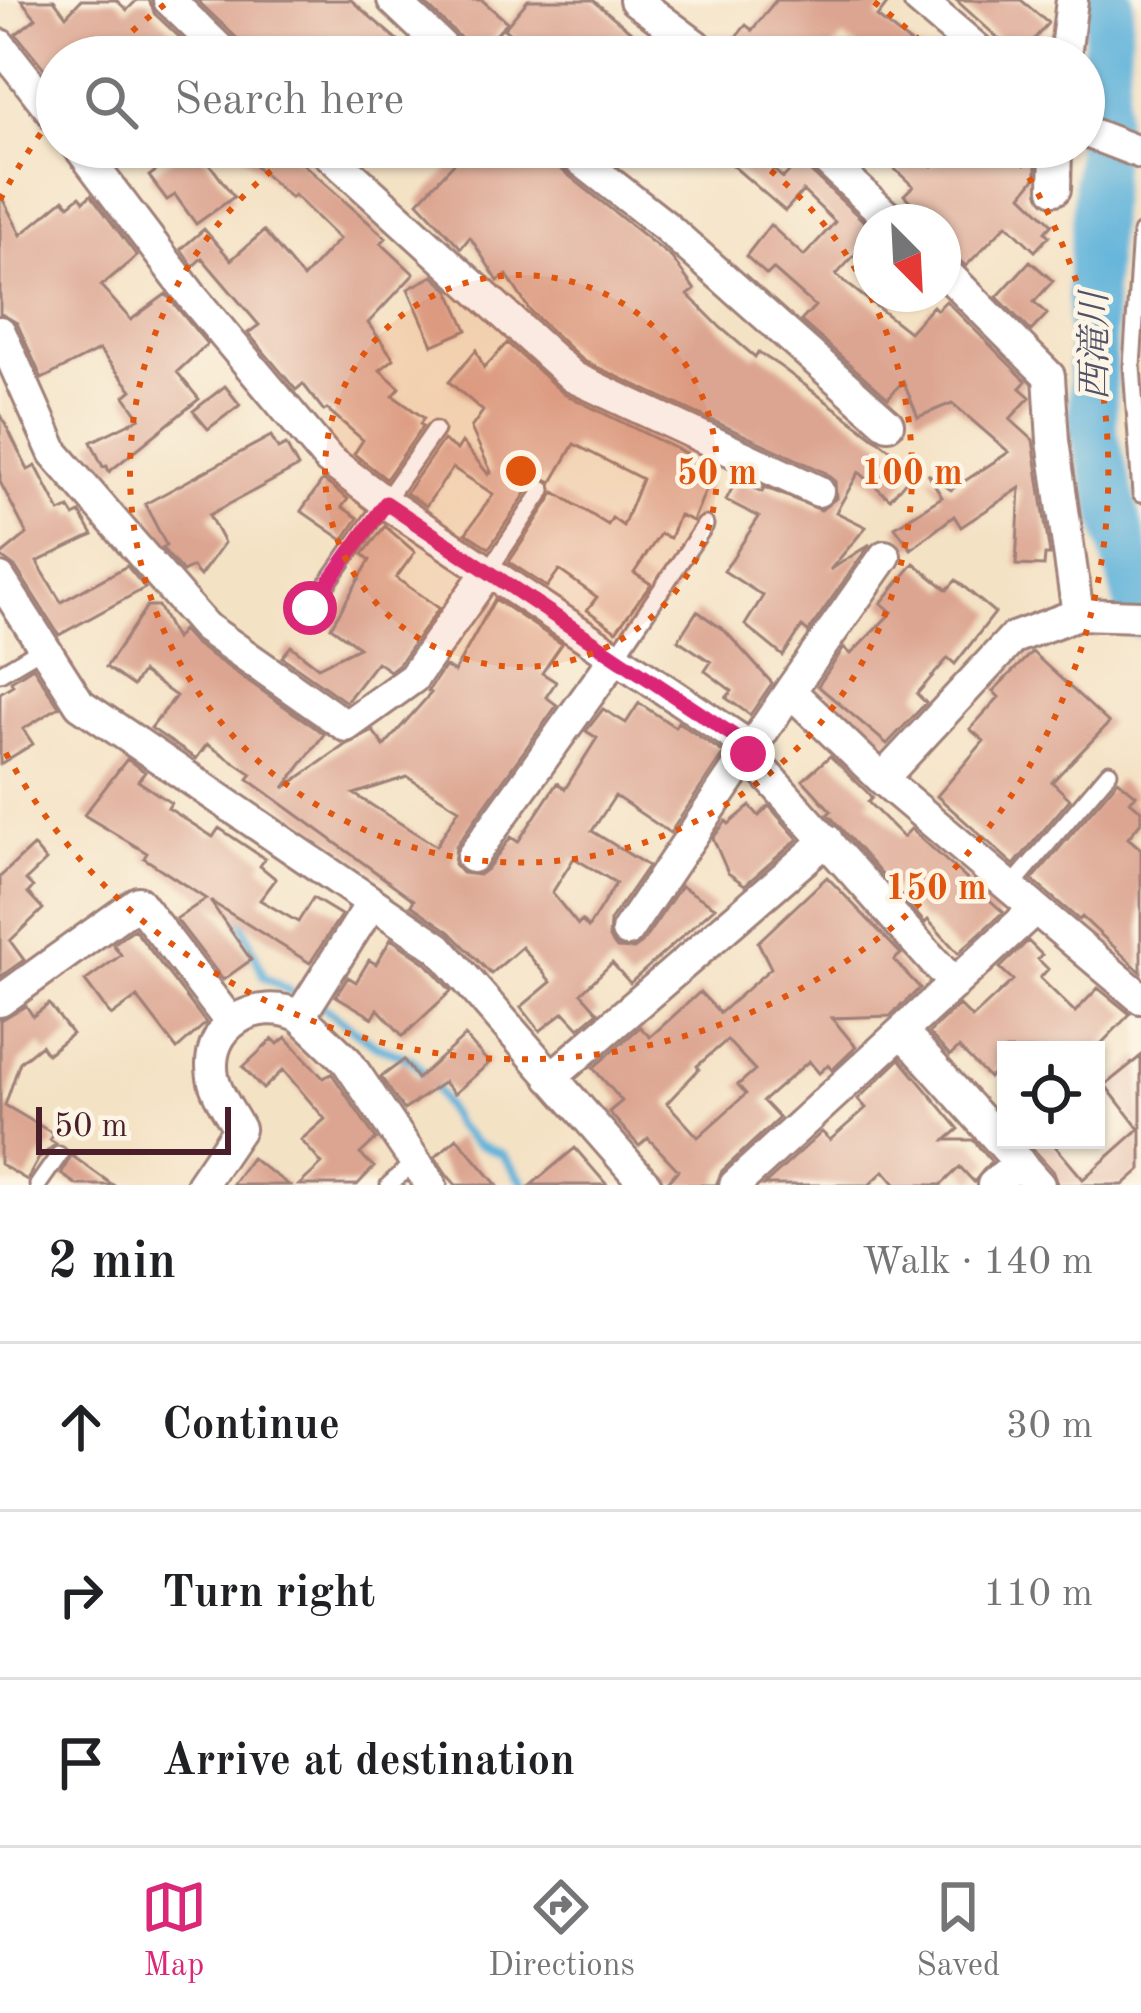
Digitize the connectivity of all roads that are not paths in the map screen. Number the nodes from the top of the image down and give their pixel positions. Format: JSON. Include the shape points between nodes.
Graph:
{"nodes":[{"id":1,"x":169,"y":0,"type":"edge"},
{"id":2,"x":393,"y":0,"type":"edge"},
{"id":3,"x":634,"y":0,"type":"edge"},
{"id":4,"x":919,"y":0,"type":"edge"},
{"id":5,"x":1072,"y":0,"type":"edge"},
{"id":6,"x":206,"y":36,"type":"edge"},
{"id":7,"x":432,"y":36,"type":"edge"},
{"id":8,"x":683,"y":36,"type":"edge"},
{"id":9,"x":961,"y":36,"type":"edge"},
{"id":10,"x":1068,"y":36,"type":"edge"},
{"id":11,"x":0,"y":45,"type":"edge"},
{"id":12,"x":36,"y":91,"type":"edge"},
{"id":13,"x":1105,"y":139,"type":"edge"},
{"id":14,"x":1134,"y":150,"type":"edge"},
{"id":15,"x":95,"y":168,"type":"edge"},
{"id":16,"x":344,"y":168,"type":"edge"},
{"id":17,"x":591,"y":168,"type":"edge"},
{"id":18,"x":835,"y":168,"type":"edge"},
{"id":19,"x":1056,"y":168,"type":"edge"},
{"id":20,"x":1055,"y":189,"type":"dead end"},
{"id":21,"x":874,"y":204,"type":"edge"},
{"id":22,"x":1141,"y":232,"type":"edge"},
{"id":23,"x":961,"y":288,"type":"edge"},
{"id":24,"x":0,"y":332,"type":"edge"},
{"id":25,"x":888,"y":424,"type":"dead end"},
{"id":26,"x":435,"y":430,"type":"dead end"},
{"id":27,"x":543,"y":490,"type":"dead end"},
{"id":28,"x":818,"y":490,"type":"dead end"},
{"id":29,"x":1141,"y":494,"type":"edge"},
{"id":30,"x":386,"y":503,"type":"junction"},
{"id":31,"x":705,"y":525,"type":"dead end"},
{"id":32,"x":885,"y":556,"type":"dead end"},
{"id":33,"x":489,"y":570,"type":"junction"},
{"id":34,"x":0,"y":579,"type":"edge"},
{"id":35,"x":310,"y":608,"type":"dead end"},
{"id":36,"x":1094,"y":615,"type":"junction"},
{"id":37,"x":1141,"y":616,"type":"edge"},
{"id":38,"x":44,"y":647,"type":"junction"},
{"id":39,"x":617,"y":655,"type":"junction"},
{"id":40,"x":0,"y":673,"type":"edge"},
{"id":41,"x":790,"y":691,"type":"junction"},
{"id":42,"x":750,"y":752,"type":"junction"},
{"id":43,"x":1109,"y":772,"type":"dead end"},
{"id":44,"x":882,"y":779,"type":"junction"},
{"id":45,"x":827,"y":840,"type":"junction"},
{"id":46,"x":472,"y":857,"type":"dead end"},
{"id":47,"x":1010,"y":888,"type":"junction"},
{"id":48,"x":371,"y":904,"type":"junction"},
{"id":49,"x":1034,"y":909,"type":"junction"},
{"id":50,"x":627,"y":931,"type":"dead end"},
{"id":51,"x":954,"y":984,"type":"junction"},
{"id":52,"x":1141,"y":998,"type":"edge"},
{"id":53,"x":0,"y":1001,"type":"edge"},
{"id":54,"x":300,"y":1016,"type":"junction"},
{"id":55,"x":231,"y":1023,"type":"junction"},
{"id":56,"x":903,"y":1033,"type":"junction"},
{"id":57,"x":551,"y":1078,"type":"junction"},
{"id":58,"x":59,"y":1155,"type":"dead end"},
{"id":59,"x":423,"y":1174,"type":"edge"},
{"id":60,"x":1029,"y":1174,"type":"edge"},
{"id":61,"x":38,"y":1185,"type":"edge"},
{"id":62,"x":201,"y":1185,"type":"edge"},
{"id":63,"x":389,"y":1185,"type":"edge"},
{"id":64,"x":646,"y":1185,"type":"edge"},
{"id":65,"x":734,"y":1185,"type":"edge"},
{"id":66,"x":993,"y":1185,"type":"edge"}],
"edges":[{"from":1,"to":6,"type":"street"},
{"from":2,"to":7,"type":"street"},
{"from":3,"to":8,"type":"street"},
{"from":4,"to":9,"type":"street"},
{"from":5,"to":10,"type":"street"},
{"from":11,"to":12,"type":"street"},
{"from":13,"to":14,"type":"street"},
{"from":15,"to":30,"type":"street","via":[[328,460]]},
{"from":16,"to":28,"type":"street","via":[[573,376]]},
{"from":17,"to":25,"type":"street"},
{"from":18,"to":21,"type":"street"},
{"from":19,"to":20,"type":"street"},
{"from":22,"to":29,"type":"lane","via":[[1132,366]]},
{"from":23,"to":36,"type":"street","via":[[1048,376],[1053,441]]},
{"from":24,"to":33,"type":"street","via":[[54,453],[205,627],[346,726],[413,678]]},
{"from":26,"to":30,"type":"lane"},
{"from":27,"to":33,"type":"lane"},
{"from":30,"to":33,"type":"street"},
{"from":30,"to":35,"type":"lane"},
{"from":31,"to":39,"type":"lane"},
{"from":32,"to":41,"type":"street"},
{"from":33,"to":39,"type":"street"},
{"from":34,"to":38,"type":"street"},
{"from":36,"to":37,"type":"street"},
{"from":36,"to":44,"type":"street","via":[[1013,638]]},
{"from":38,"to":40,"type":"lane"},
{"from":38,"to":48,"type":"street","via":[[80,704]]},
{"from":39,"to":42,"type":"street"},
{"from":39,"to":46,"type":"street"},
{"from":41,"to":42,"type":"street"},
{"from":41,"to":44,"type":"street"},
{"from":42,"to":45,"type":"street"},
{"from":42,"to":50,"type":"street"},
{"from":43,"to":47,"type":"lane"},
{"from":44,"to":47,"type":"street"},
{"from":45,"to":51,"type":"street"},
{"from":45,"to":57,"type":"street"},
{"from":47,"to":49,"type":"street"},
{"from":48,"to":54,"type":"street"},
{"from":48,"to":57,"type":"street","via":[[439,948]]},
{"from":49,"to":51,"type":"street"},
{"from":49,"to":52,"type":"street"},
{"from":51,"to":56,"type":"street"},
{"from":53,"to":55,"type":"street","via":[[138,902]]},
{"from":54,"to":55,"type":"street","via":[[279,1006],[256,1008]]},
{"from":54,"to":59,"type":"street","via":[[346,1061]]},
{"from":55,"to":62,"type":"street","via":[[212,1076],[239,1129]]},
{"from":56,"to":60,"type":"street"},
{"from":56,"to":65,"type":"street"},
{"from":57,"to":64,"type":"street"},
{"from":58,"to":61,"type":"lane"},
{"from":59,"to":63,"type":"lane"},
{"from":60,"to":66,"type":"street"}]}
